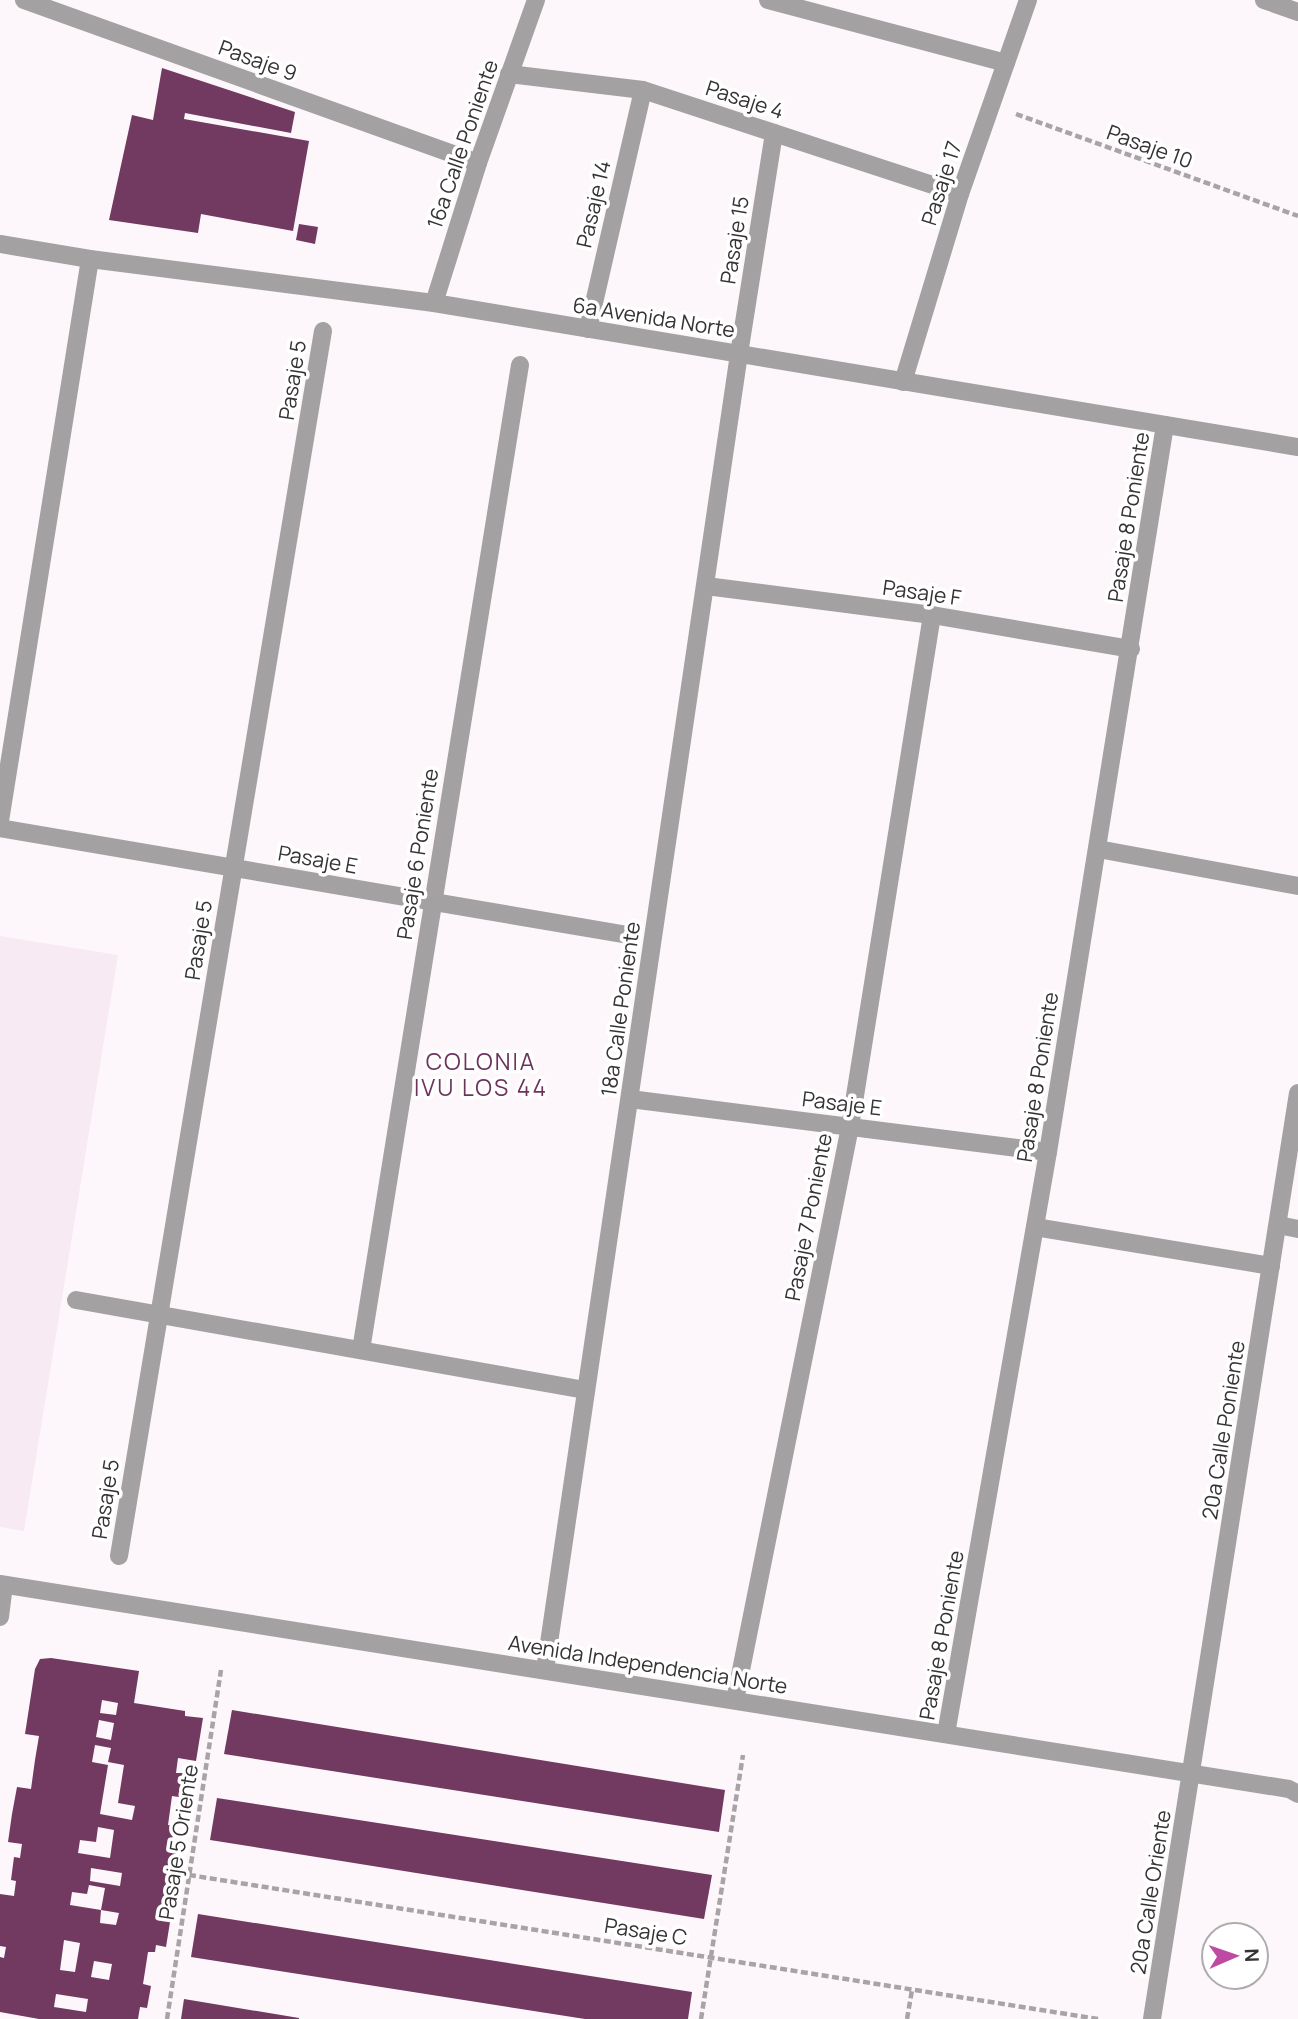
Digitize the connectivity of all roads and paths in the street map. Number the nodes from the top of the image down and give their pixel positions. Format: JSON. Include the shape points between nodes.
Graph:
{"nodes":[{"id":1,"x":24,"y":0,"type":"edge"},
{"id":2,"x":536,"y":0,"type":"edge"},
{"id":3,"x":768,"y":0,"type":"edge"},
{"id":4,"x":1028,"y":0,"type":"edge"},
{"id":5,"x":1265,"y":0,"type":"edge"},
{"id":6,"x":1298,"y":12,"type":"edge"},
{"id":7,"x":1006,"y":63,"type":"junction"},
{"id":8,"x":509,"y":74,"type":"junction"},
{"id":9,"x":643,"y":90,"type":"junction"},
{"id":10,"x":991,"y":105,"type":"junction"},
{"id":11,"x":774,"y":133,"type":"junction"},
{"id":12,"x":478,"y":163,"type":"junction"},
{"id":13,"x":960,"y":194,"type":"junction"},
{"id":14,"x":1298,"y":216,"type":"edge"},
{"id":15,"x":0,"y":244,"type":"edge"},
{"id":16,"x":90,"y":259,"type":"junction"},
{"id":17,"x":434,"y":303,"type":"junction"},
{"id":18,"x":588,"y":329,"type":"junction"},
{"id":19,"x":323,"y":331,"type":"dead end"},
{"id":20,"x":739,"y":354,"type":"junction"},
{"id":21,"x":520,"y":365,"type":"dead end"},
{"id":22,"x":903,"y":382,"type":"junction"},
{"id":23,"x":1165,"y":425,"type":"junction"},
{"id":24,"x":1298,"y":447,"type":"edge"},
{"id":25,"x":706,"y":586,"type":"junction"},
{"id":26,"x":932,"y":615,"type":"junction"},
{"id":27,"x":1130,"y":649,"type":"junction"},
{"id":28,"x":0,"y":821,"type":"edge"},
{"id":29,"x":0,"y":828,"type":"edge"},
{"id":30,"x":1098,"y":849,"type":"junction"},
{"id":31,"x":233,"y":867,"type":"junction"},
{"id":32,"x":1298,"y":886,"type":"edge"},
{"id":33,"x":432,"y":901,"type":"junction"},
{"id":34,"x":628,"y":935,"type":"dead end"},
{"id":35,"x":1298,"y":1093,"type":"edge"},
{"id":36,"x":630,"y":1099,"type":"junction"},
{"id":37,"x":850,"y":1127,"type":"junction"},
{"id":38,"x":1048,"y":1152,"type":"junction"},
{"id":39,"x":1278,"y":1225,"type":"junction"},
{"id":40,"x":1035,"y":1227,"type":"junction"},
{"id":41,"x":1298,"y":1229,"type":"edge"},
{"id":42,"x":1271,"y":1266,"type":"junction"},
{"id":43,"x":76,"y":1300,"type":"dead end"},
{"id":44,"x":158,"y":1315,"type":"junction"},
{"id":45,"x":361,"y":1350,"type":"junction"},
{"id":46,"x":585,"y":1390,"type":"junction"},
{"id":47,"x":119,"y":1556,"type":"dead end"},
{"id":48,"x":2,"y":1584,"type":"edge"},
{"id":49,"x":0,"y":1617,"type":"edge"},
{"id":50,"x":221,"y":1670,"type":"dead end"},
{"id":51,"x":545,"y":1670,"type":"junction"},
{"id":52,"x":735,"y":1700,"type":"junction"},
{"id":53,"x":946,"y":1734,"type":"junction"},
{"id":54,"x":743,"y":1755,"type":"dead end"},
{"id":55,"x":1193,"y":1773,"type":"junction"},
{"id":56,"x":1295,"y":1790,"type":"edge"},
{"id":57,"x":189,"y":1875,"type":"junction"},
{"id":58,"x":711,"y":1957,"type":"junction"},
{"id":59,"x":912,"y":1990,"type":"junction"},
{"id":60,"x":167,"y":2019,"type":"edge"},
{"id":61,"x":701,"y":2019,"type":"edge"},
{"id":62,"x":907,"y":2019,"type":"edge"},
{"id":63,"x":1098,"y":2019,"type":"edge"},
{"id":64,"x":1153,"y":2019,"type":"edge"}],
"edges":[{"from":1,"to":12,"type":"street","name":"Pasaje 9"},
{"from":2,"to":8,"type":"street","name":"16a Calle Poniente"},
{"from":3,"to":7,"type":"street"},
{"from":4,"to":7,"type":"street","name":"Pasaje 17"},
{"from":5,"to":6,"type":"street"},
{"from":7,"to":10,"type":"street","name":"Pasaje 17"},
{"from":8,"to":9,"type":"street","name":"Pasaje 4"},
{"from":8,"to":12,"type":"street","name":"16a Calle Poniente"},
{"from":9,"to":11,"type":"street","name":"Pasaje 4"},
{"from":9,"to":18,"type":"street","name":"Pasaje 14"},
{"from":10,"to":13,"type":"street","name":"Pasaje 17"},
{"from":10,"to":14,"type":"path","name":"Pasaje 10"},
{"from":11,"to":13,"type":"street","name":"Pasaje 4"},
{"from":11,"to":20,"type":"street","name":"Pasaje 15"},
{"from":12,"to":17,"type":"street","name":"16a Calle Poniente"},
{"from":13,"to":22,"type":"street","name":"Pasaje 17"},
{"from":15,"to":16,"type":"street","name":"6a Avenida Norte"},
{"from":16,"to":17,"type":"street","name":"6a Avenida Norte"},
{"from":16,"to":28,"type":"street"},
{"from":17,"to":18,"type":"street","name":"6a Avenida Norte"},
{"from":18,"to":20,"type":"street","name":"6a Avenida Norte"},
{"from":19,"to":31,"type":"street","name":"Pasaje 5"},
{"from":20,"to":22,"type":"street","name":"6a Avenida Norte"},
{"from":20,"to":25,"type":"street","name":"18a Calle Poniente"},
{"from":21,"to":33,"type":"street","name":"Pasaje 6 Poniente"},
{"from":22,"to":23,"type":"street","name":"6a Avenida Norte"},
{"from":23,"to":24,"type":"street","name":"6a Avenida Norte"},
{"from":23,"to":27,"type":"street","name":"Pasaje 8 Poniente"},
{"from":25,"to":26,"type":"street","name":"Pasaje F"},
{"from":25,"to":36,"type":"street","name":"18a Calle Poniente"},
{"from":26,"to":27,"type":"street","name":"Pasaje F"},
{"from":26,"to":37,"type":"street","name":"Pasaje 7 Poniente"},
{"from":27,"to":30,"type":"street","name":"Pasaje 8 Poniente"},
{"from":29,"to":31,"type":"street","name":"Pasaje E"},
{"from":30,"to":32,"type":"street"},
{"from":30,"to":38,"type":"street","name":"Pasaje 8 Poniente"},
{"from":31,"to":33,"type":"street","name":"Pasaje E"},
{"from":31,"to":44,"type":"street","name":"Pasaje 5"},
{"from":33,"to":34,"type":"street","name":"Pasaje E"},
{"from":33,"to":45,"type":"street","name":"Pasaje 6 Poniente"},
{"from":35,"to":39,"type":"street","name":"20a Calle Poniente"},
{"from":36,"to":37,"type":"street","name":"Pasaje E"},
{"from":36,"to":46,"type":"street","name":"18a Calle Poniente"},
{"from":37,"to":38,"type":"street","name":"Pasaje E"},
{"from":37,"to":52,"type":"street","name":"Pasaje 7 Poniente"},
{"from":38,"to":40,"type":"street","name":"Pasaje 8 Poniente"},
{"from":39,"to":41,"type":"street"},
{"from":39,"to":42,"type":"street","name":"20a Calle Poniente"},
{"from":40,"to":42,"type":"street"},
{"from":40,"to":53,"type":"street","name":"Pasaje 8 Poniente"},
{"from":42,"to":55,"type":"street","name":"20a Calle Poniente"},
{"from":43,"to":44,"type":"street"},
{"from":44,"to":45,"type":"street"},
{"from":44,"to":47,"type":"street","name":"Pasaje 5"},
{"from":45,"to":46,"type":"street"},
{"from":46,"to":51,"type":"street","name":"18a Calle Poniente"},
{"from":48,"to":49,"type":"street"},
{"from":48,"to":51,"type":"street","name":"Avenida Independencia Norte"},
{"from":50,"to":57,"type":"path","name":"Pasaje 5 Oriente"},
{"from":51,"to":52,"type":"street","name":"Avenida Independencia Norte"},
{"from":52,"to":53,"type":"street","name":"Avenida Independencia Norte"},
{"from":53,"to":55,"type":"street","name":"Avenida Independencia Norte"},
{"from":54,"to":58,"type":"path"},
{"from":55,"to":56,"type":"street","name":"Avenida Independencia Norte"},
{"from":55,"to":64,"type":"street","name":"20a Calle Oriente"},
{"from":57,"to":58,"type":"path","name":"Pasaje C"},
{"from":57,"to":60,"type":"path","name":"Pasaje 5 Oriente"},
{"from":58,"to":59,"type":"path","name":"Pasaje C"},
{"from":58,"to":61,"type":"path"},
{"from":59,"to":62,"type":"path"},
{"from":59,"to":63,"type":"path","name":"Pasaje C"}]}
